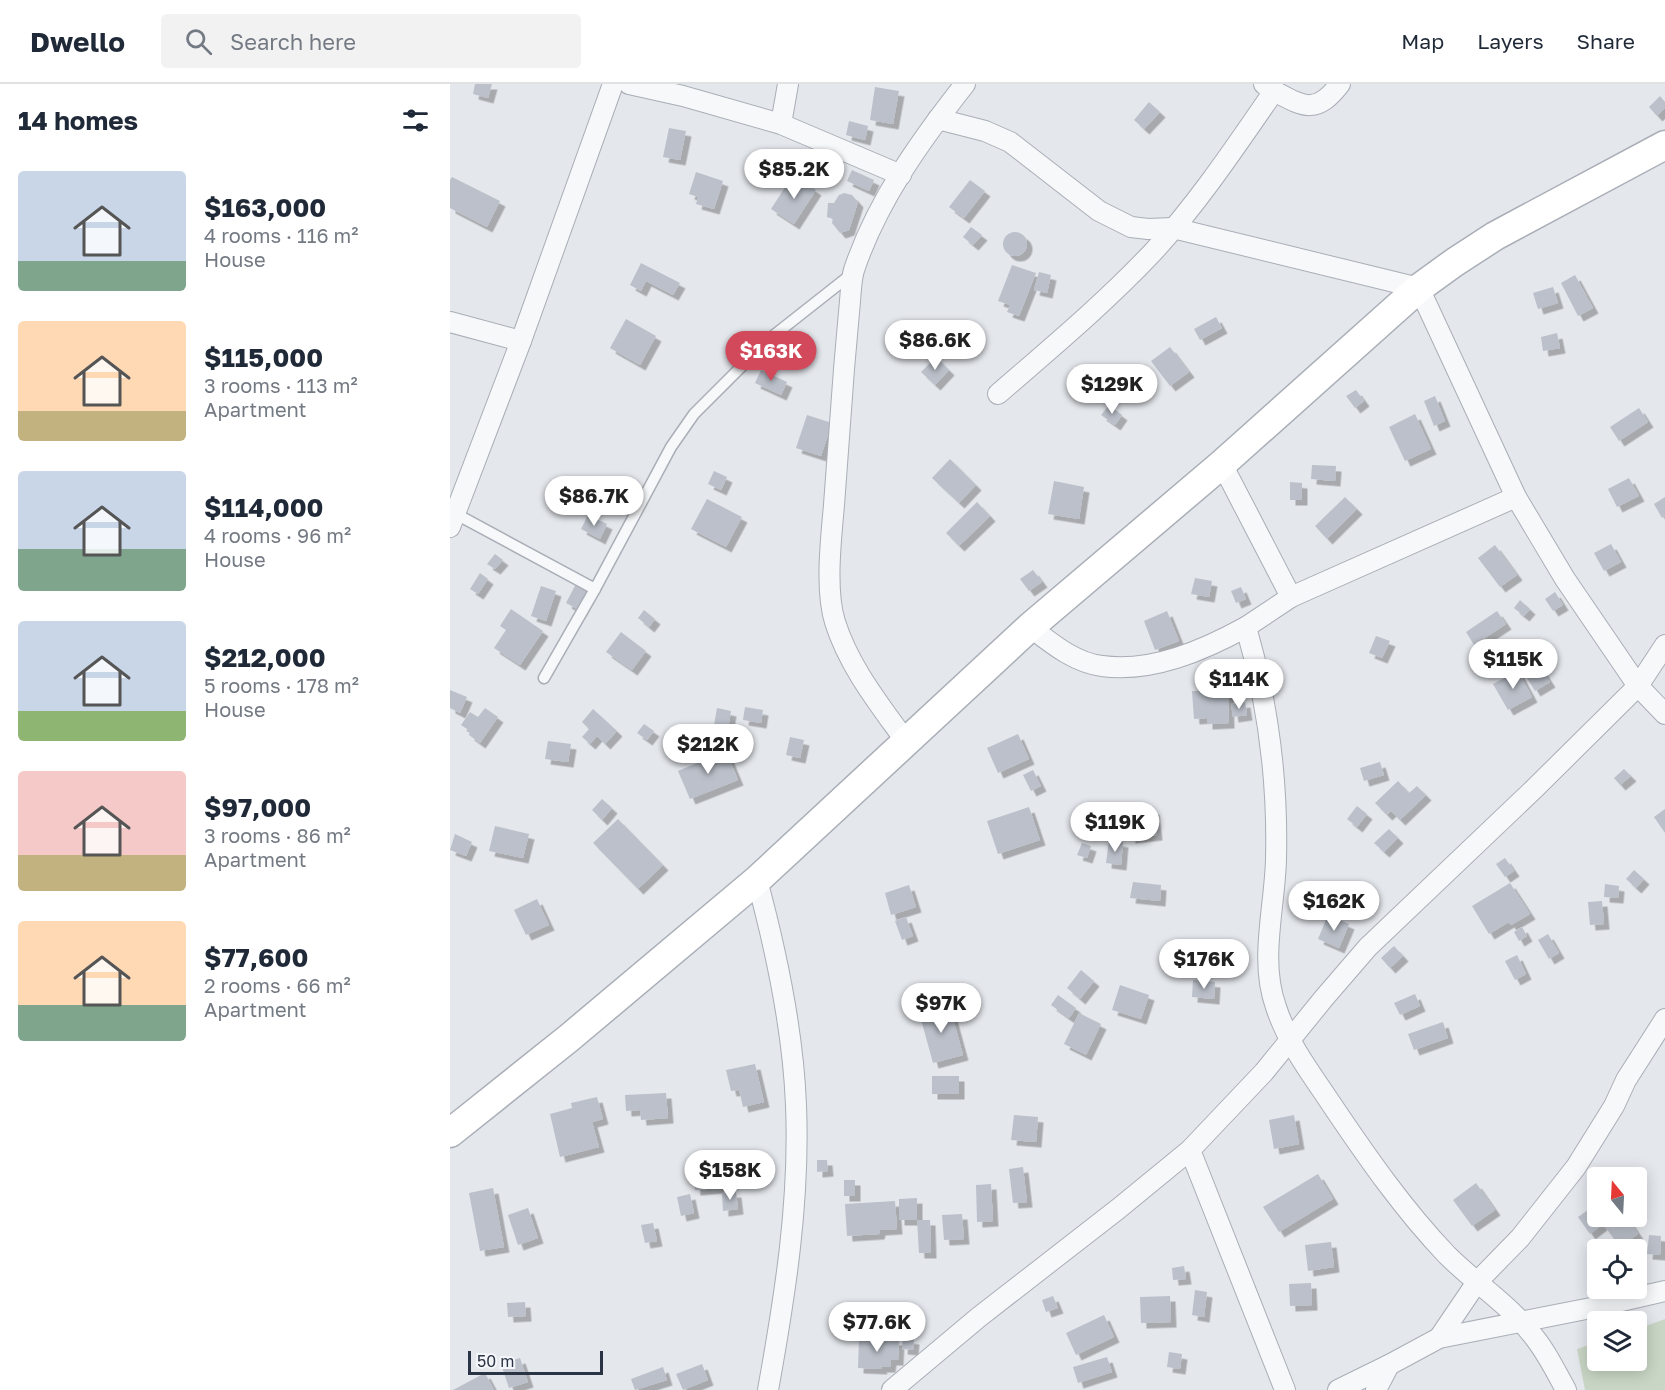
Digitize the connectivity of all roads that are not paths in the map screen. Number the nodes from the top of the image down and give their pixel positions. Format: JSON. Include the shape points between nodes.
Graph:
{"nodes":[{"id":1,"x":613,"y":84,"type":"edge"},
{"id":2,"x":629,"y":84,"type":"edge"},
{"id":3,"x":788,"y":84,"type":"edge"},
{"id":4,"x":965,"y":84,"type":"edge"},
{"id":5,"x":1340,"y":84,"type":"edge"},
{"id":6,"x":1269,"y":88,"type":"edge"},
{"id":7,"x":938,"y":119,"type":"junction"},
{"id":8,"x":782,"y":124,"type":"junction"},
{"id":9,"x":1665,"y":145,"type":"edge"},
{"id":10,"x":901,"y":175,"type":"junction"},
{"id":11,"x":1173,"y":228,"type":"junction"},
{"id":12,"x":853,"y":273,"type":"junction"},
{"id":13,"x":1419,"y":288,"type":"junction"},
{"id":14,"x":450,"y":322,"type":"edge"},
{"id":15,"x":521,"y":341,"type":"junction"},
{"id":16,"x":998,"y":394,"type":"dead end"},
{"id":17,"x":1222,"y":464,"type":"junction"},
{"id":18,"x":1516,"y":497,"type":"junction"},
{"id":19,"x":453,"y":521,"type":"edge"},
{"id":20,"x":596,"y":589,"type":"junction"},
{"id":21,"x":1291,"y":597,"type":"junction"},
{"id":22,"x":1030,"y":627,"type":"junction"},
{"id":23,"x":1246,"y":627,"type":"junction"},
{"id":24,"x":1665,"y":645,"type":"edge"},
{"id":25,"x":544,"y":678,"type":"dead end"},
{"id":26,"x":1638,"y":686,"type":"junction"},
{"id":27,"x":1665,"y":714,"type":"edge"},
{"id":28,"x":907,"y":743,"type":"junction"},
{"id":29,"x":757,"y":880,"type":"junction"},
{"id":30,"x":1665,"y":1019,"type":"edge"},
{"id":31,"x":1290,"y":1042,"type":"junction"},
{"id":32,"x":450,"y":1133,"type":"edge"},
{"id":33,"x":1190,"y":1150,"type":"junction"},
{"id":34,"x":1477,"y":1282,"type":"junction"},
{"id":35,"x":1665,"y":1291,"type":"edge"},
{"id":36,"x":1520,"y":1322,"type":"junction"},
{"id":37,"x":1439,"y":1338,"type":"junction"},
{"id":38,"x":1389,"y":1365,"type":"junction"},
{"id":39,"x":768,"y":1390,"type":"edge"},
{"id":40,"x":892,"y":1390,"type":"edge"},
{"id":41,"x":1284,"y":1390,"type":"edge"},
{"id":42,"x":1338,"y":1390,"type":"edge"},
{"id":43,"x":1376,"y":1390,"type":"edge"},
{"id":44,"x":1566,"y":1390,"type":"edge"}],
"edges":[{"from":1,"to":15,"type":"street"},
{"from":2,"to":8,"type":"street"},
{"from":3,"to":8,"type":"street"},
{"from":4,"to":7,"type":"street"},
{"from":5,"to":6,"type":"street","via":[[1330,98],[1311,106]]},
{"from":6,"to":11,"type":"street","via":[[1226,160]]},
{"from":7,"to":10,"type":"street"},
{"from":7,"to":11,"type":"street","via":[[1010,142],[1100,211],[1121,222],[1148,229]]},
{"from":8,"to":10,"type":"street"},
{"from":9,"to":13,"type":"street","via":[[1495,236]]},
{"from":10,"to":12,"type":"street","via":[[882,205]]},
{"from":11,"to":13,"type":"street"},
{"from":11,"to":16,"type":"street","via":[[1122,285]]},
{"from":12,"to":20,"type":"lane","via":[[768,340],[694,414],[671,447]]},
{"from":12,"to":28,"type":"street","via":[[831,543],[831,599],[844,645]]},
{"from":13,"to":17,"type":"street"},
{"from":13,"to":18,"type":"street"},
{"from":14,"to":15,"type":"street"},
{"from":15,"to":19,"type":"street"},
{"from":17,"to":21,"type":"street"},
{"from":17,"to":22,"type":"street"},
{"from":18,"to":21,"type":"street"},
{"from":18,"to":26,"type":"street","via":[[1565,579]]},
{"from":19,"to":20,"type":"lane"},
{"from":20,"to":25,"type":"lane"},
{"from":21,"to":23,"type":"street"},
{"from":22,"to":23,"type":"street","via":[[1075,657],[1101,666],[1139,666],[1186,655]]},
{"from":22,"to":28,"type":"street"},
{"from":23,"to":31,"type":"street","via":[[1259,670],[1272,752],[1276,860],[1269,950],[1271,992]]},
{"from":24,"to":26,"type":"street"},
{"from":26,"to":27,"type":"street"},
{"from":26,"to":31,"type":"street","via":[[1368,947]]},
{"from":28,"to":29,"type":"street"},
{"from":29,"to":32,"type":"street"},
{"from":29,"to":39,"type":"street","via":[[782,985],[796,1104],[791,1240]]},
{"from":30,"to":34,"type":"street","via":[[1576,1167],[1520,1238]]},
{"from":31,"to":33,"type":"street"},
{"from":31,"to":34,"type":"street","via":[[1359,1145],[1419,1223]]},
{"from":33,"to":40,"type":"street"},
{"from":33,"to":41,"type":"street"},
{"from":34,"to":36,"type":"street"},
{"from":34,"to":37,"type":"street"},
{"from":35,"to":36,"type":"street"},
{"from":36,"to":37,"type":"street"},
{"from":36,"to":44,"type":"street","via":[[1545,1352]]},
{"from":37,"to":38,"type":"street"},
{"from":38,"to":42,"type":"street"},
{"from":38,"to":43,"type":"street"}]}
